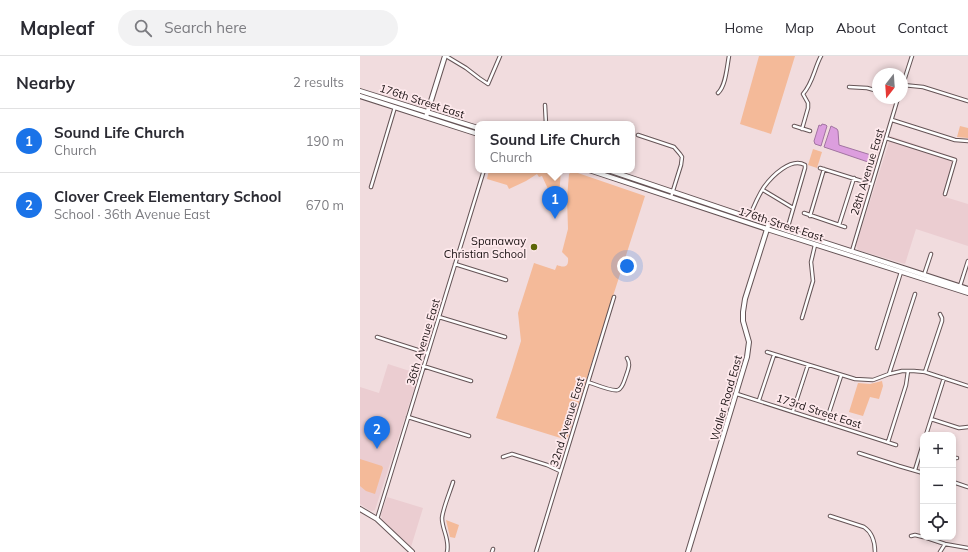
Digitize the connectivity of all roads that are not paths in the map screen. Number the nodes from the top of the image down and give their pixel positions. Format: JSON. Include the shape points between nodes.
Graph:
{"nodes":[{"id":1,"x":446,"y":56,"type":"edge"},
{"id":2,"x":500,"y":56,"type":"edge"},
{"id":3,"x":729,"y":56,"type":"edge"},
{"id":4,"x":821,"y":56,"type":"edge"},
{"id":5,"x":912,"y":56,"type":"edge"},
{"id":6,"x":908,"y":68,"type":"edge"},
{"id":7,"x":908,"y":86,"type":"edge"},
{"id":8,"x":849,"y":87,"type":"dead end"},
{"id":9,"x":872,"y":89,"type":"edge"},
{"id":10,"x":360,"y":91,"type":"edge"},
{"id":11,"x":718,"y":93,"type":"dead end"},
{"id":12,"x":360,"y":96,"type":"edge"},
{"id":13,"x":968,"y":101,"type":"edge"},
{"id":14,"x":897,"y":104,"type":"edge"},
{"id":15,"x":545,"y":105,"type":"dead end"},
{"id":16,"x":395,"y":107,"type":"junction"},
{"id":17,"x":428,"y":112,"type":"junction"},
{"id":18,"x":426,"y":117,"type":"junction"},
{"id":19,"x":892,"y":120,"type":"junction"},
{"id":20,"x":546,"y":121,"type":"edge"},
{"id":21,"x":794,"y":126,"type":"dead end"},
{"id":22,"x":475,"y":127,"type":"edge"},
{"id":23,"x":802,"y":129,"type":"junction"},
{"id":24,"x":810,"y":131,"type":"dead end"},
{"id":25,"x":475,"y":133,"type":"edge"},
{"id":26,"x":638,"y":134,"type":"dead end"},
{"id":27,"x":886,"y":138,"type":"junction"},
{"id":28,"x":968,"y":141,"type":"edge"},
{"id":29,"x":820,"y":168,"type":"dead end"},
{"id":30,"x":824,"y":169,"type":"junction"},
{"id":31,"x":483,"y":173,"type":"edge"},
{"id":32,"x":599,"y":173,"type":"edge"},
{"id":33,"x":616,"y":173,"type":"edge"},
{"id":34,"x":854,"y":178,"type":"junction"},
{"id":35,"x":872,"y":184,"type":"junction"},
{"id":36,"x":371,"y":186,"type":"dead end"},
{"id":37,"x":763,"y":190,"type":"junction"},
{"id":38,"x":671,"y":194,"type":"junction"},
{"id":39,"x":945,"y":194,"type":"dead end"},
{"id":40,"x":793,"y":208,"type":"junction"},
{"id":41,"x":804,"y":214,"type":"dead end"},
{"id":42,"x":810,"y":216,"type":"junction"},
{"id":43,"x":749,"y":218,"type":"junction"},
{"id":44,"x":768,"y":224,"type":"junction"},
{"id":45,"x":839,"y":225,"type":"junction"},
{"id":46,"x":845,"y":227,"type":"dead end"},
{"id":47,"x":767,"y":229,"type":"junction"},
{"id":48,"x":786,"y":230,"type":"junction"},
{"id":49,"x":815,"y":245,"type":"junction"},
{"id":50,"x":830,"y":250,"type":"junction"},
{"id":51,"x":851,"y":251,"type":"junction"},
{"id":52,"x":931,"y":254,"type":"dead end"},
{"id":53,"x":968,"y":261,"type":"edge"},
{"id":54,"x":455,"y":264,"type":"junction"},
{"id":55,"x":900,"y":272,"type":"junction"},
{"id":56,"x":924,"y":275,"type":"junction"},
{"id":57,"x":506,"y":280,"type":"dead end"},
{"id":58,"x":940,"y":284,"type":"junction"},
{"id":59,"x":960,"y":287,"type":"junction"},
{"id":60,"x":966,"y":289,"type":"edge"},
{"id":61,"x":968,"y":293,"type":"edge"},
{"id":62,"x":915,"y":294,"type":"dead end"},
{"id":63,"x":614,"y":297,"type":"dead end"},
{"id":64,"x":940,"y":314,"type":"dead end"},
{"id":65,"x":439,"y":317,"type":"junction"},
{"id":66,"x":802,"y":318,"type":"dead end"},
{"id":67,"x":377,"y":337,"type":"dead end"},
{"id":68,"x":505,"y":337,"type":"dead end"},
{"id":69,"x":877,"y":348,"type":"dead end"},
{"id":70,"x":767,"y":352,"type":"dead end"},
{"id":71,"x":427,"y":353,"type":"junction"},
{"id":72,"x":774,"y":355,"type":"junction"},
{"id":73,"x":627,"y":358,"type":"dead end"},
{"id":74,"x":808,"y":365,"type":"junction"},
{"id":75,"x":424,"y":366,"type":"junction"},
{"id":76,"x":908,"y":371,"type":"junction"},
{"id":77,"x":925,"y":372,"type":"junction"},
{"id":78,"x":889,"y":374,"type":"junction"},
{"id":79,"x":841,"y":376,"type":"junction"},
{"id":80,"x":944,"y":378,"type":"junction"},
{"id":81,"x":472,"y":381,"type":"dead end"},
{"id":82,"x":588,"y":382,"type":"junction"},
{"id":83,"x":968,"y":386,"type":"edge"},
{"id":84,"x":737,"y":394,"type":"junction"},
{"id":85,"x":759,"y":400,"type":"junction"},
{"id":86,"x":793,"y":411,"type":"junction"},
{"id":87,"x":408,"y":417,"type":"junction"},
{"id":88,"x":931,"y":419,"type":"junction"},
{"id":89,"x":826,"y":422,"type":"junction"},
{"id":90,"x":968,"y":427,"type":"edge"},
{"id":91,"x":927,"y":432,"type":"edge"},
{"id":92,"x":469,"y":436,"type":"dead end"},
{"id":93,"x":888,"y":442,"type":"junction"},
{"id":94,"x":896,"y":445,"type":"dead end"},
{"id":95,"x":859,"y":453,"type":"dead end"},
{"id":96,"x":920,"y":456,"type":"edge"},
{"id":97,"x":503,"y":457,"type":"dead end"},
{"id":98,"x":915,"y":470,"type":"junction"},
{"id":99,"x":560,"y":471,"type":"junction"},
{"id":100,"x":920,"y":472,"type":"edge"},
{"id":101,"x":453,"y":482,"type":"dead end"},
{"id":102,"x":956,"y":483,"type":"edge"},
{"id":103,"x":968,"y":487,"type":"edge"},
{"id":104,"x":360,"y":509,"type":"edge"},
{"id":105,"x":830,"y":516,"type":"dead end"},
{"id":106,"x":377,"y":518,"type":"junction"},
{"id":107,"x":910,"y":536,"type":"dead end"},
{"id":108,"x":920,"y":536,"type":"edge"},
{"id":109,"x":932,"y":540,"type":"edge"},
{"id":110,"x":945,"y":544,"type":"junction"},
{"id":111,"x":968,"y":548,"type":"edge"},
{"id":112,"x":412,"y":552,"type":"edge"},
{"id":113,"x":447,"y":552,"type":"edge"},
{"id":114,"x":536,"y":552,"type":"edge"},
{"id":115,"x":688,"y":552,"type":"edge"},
{"id":116,"x":875,"y":552,"type":"edge"},
{"id":117,"x":940,"y":552,"type":"edge"}],
"edges":[{"from":1,"to":2,"type":"street","via":[[488,84]]},
{"from":1,"to":17,"type":"main road"},
{"from":3,"to":11,"type":"street","via":[[722,89]]},
{"from":4,"to":23,"type":"street","via":[[812,80],[803,94],[808,108]]},
{"from":5,"to":6,"type":"street"},
{"from":7,"to":13,"type":"street","via":[[923,87]]},
{"from":8,"to":9,"type":"street"},
{"from":10,"to":17,"type":"main road","name":"176th Street East"},
{"from":12,"to":16,"type":"main road","name":"176th Street East"},
{"from":14,"to":19,"type":"street","name":"28th Avenue East"},
{"from":15,"to":20,"type":"street"},
{"from":16,"to":18,"type":"main road","name":"176th Street East"},
{"from":16,"to":36,"type":"street"},
{"from":17,"to":18,"type":"main road"},
{"from":17,"to":22,"type":"main road","name":"176th Street East"},
{"from":18,"to":25,"type":"main road","name":"176th Street East"},
{"from":19,"to":27,"type":"street","name":"28th Avenue East"},
{"from":19,"to":28,"type":"street","via":[[955,140]]},
{"from":21,"to":23,"type":"street"},
{"from":23,"to":24,"type":"street"},
{"from":26,"to":38,"type":"street","via":[[674,147],[682,157]]},
{"from":27,"to":35,"type":"street","name":"28th Avenue East"},
{"from":27,"to":39,"type":"street","via":[[955,160]]},
{"from":29,"to":30,"type":"street"},
{"from":30,"to":34,"type":"street"},
{"from":30,"to":42,"type":"street"},
{"from":31,"to":54,"type":"street","name":"36th Avenue East"},
{"from":32,"to":38,"type":"main road","name":"176th Street East"},
{"from":33,"to":38,"type":"main road","name":"176th Street East"},
{"from":34,"to":35,"type":"street"},
{"from":34,"to":45,"type":"street"},
{"from":35,"to":51,"type":"street","name":"28th Avenue East"},
{"from":37,"to":40,"type":"street"},
{"from":37,"to":40,"type":"street","via":[[786,167],[794,163],[805,165]]},
{"from":37,"to":43,"type":"street"},
{"from":38,"to":43,"type":"main road","name":"176th Street East"},
{"from":38,"to":47,"type":"main road","name":"176th Street East"},
{"from":40,"to":48,"type":"street"},
{"from":41,"to":42,"type":"street"},
{"from":42,"to":45,"type":"street"},
{"from":43,"to":44,"type":"main road","name":"176th Street East"},
{"from":44,"to":47,"type":"main road","name":"Waller Road East"},
{"from":44,"to":48,"type":"main road","name":"176th Street East"},
{"from":45,"to":46,"type":"street"},
{"from":47,"to":49,"type":"main road","name":"176th Street East"},
{"from":47,"to":84,"type":"main road","name":"Waller Road East","via":[[744,303],[743,321],[749,348]]},
{"from":48,"to":51,"type":"main road","name":"176th Street East"},
{"from":49,"to":50,"type":"main road","name":"176th Street East"},
{"from":49,"to":66,"type":"street","via":[[812,262],[813,281]]},
{"from":50,"to":51,"type":"main road","via":[[834,248],[849,253]]},
{"from":50,"to":55,"type":"main road","name":"176th Street East"},
{"from":51,"to":56,"type":"main road","name":"176th Street East"},
{"from":52,"to":56,"type":"street"},
{"from":53,"to":59,"type":"street"},
{"from":54,"to":57,"type":"street"},
{"from":54,"to":65,"type":"street","name":"36th Avenue East"},
{"from":55,"to":58,"type":"main road","name":"176th Street East"},
{"from":55,"to":69,"type":"street"},
{"from":56,"to":59,"type":"main road","name":"176th Street East"},
{"from":58,"to":60,"type":"main road"},
{"from":58,"to":61,"type":"main road","name":"176th Street East"},
{"from":59,"to":60,"type":"main road","name":"176th Street East"},
{"from":62,"to":78,"type":"street"},
{"from":63,"to":82,"type":"street","name":"32nd Avenue East"},
{"from":64,"to":77,"type":"street","via":[[942,320]]},
{"from":65,"to":68,"type":"street"},
{"from":65,"to":71,"type":"street","name":"36th Avenue East"},
{"from":67,"to":71,"type":"street"},
{"from":70,"to":72,"type":"street"},
{"from":71,"to":75,"type":"street","name":"36th Avenue East"},
{"from":72,"to":74,"type":"street"},
{"from":72,"to":85,"type":"street"},
{"from":73,"to":82,"type":"street","via":[[629,366],[620,389],[613,390]]},
{"from":74,"to":79,"type":"street"},
{"from":74,"to":86,"type":"street"},
{"from":75,"to":81,"type":"street"},
{"from":75,"to":87,"type":"street","name":"36th Avenue East"},
{"from":76,"to":77,"type":"street"},
{"from":76,"to":78,"type":"street"},
{"from":76,"to":93,"type":"street"},
{"from":77,"to":80,"type":"street"},
{"from":78,"to":79,"type":"street","via":[[873,380],[855,380]]},
{"from":79,"to":89,"type":"street"},
{"from":80,"to":83,"type":"street"},
{"from":80,"to":88,"type":"street"},
{"from":82,"to":99,"type":"street","name":"32nd Avenue East"},
{"from":84,"to":85,"type":"street","name":"173rd Street East"},
{"from":84,"to":115,"type":"main road","name":"Waller Road East"},
{"from":85,"to":86,"type":"street","name":"173rd Street East"},
{"from":86,"to":89,"type":"street","name":"173rd Street East"},
{"from":87,"to":92,"type":"street"},
{"from":87,"to":106,"type":"street","name":"36th Avenue East"},
{"from":88,"to":90,"type":"street","via":[[959,428]]},
{"from":88,"to":91,"type":"street"},
{"from":89,"to":93,"type":"street","name":"173rd Street East"},
{"from":93,"to":94,"type":"street","name":"173rd Street East"},
{"from":95,"to":98,"type":"street"},
{"from":96,"to":98,"type":"street"},
{"from":97,"to":99,"type":"street","via":[[512,454]]},
{"from":98,"to":100,"type":"street"},
{"from":99,"to":114,"type":"street","name":"32nd Avenue East"},
{"from":101,"to":113,"type":"street","via":[[442,518],[448,542]]},
{"from":102,"to":103,"type":"street"},
{"from":104,"to":106,"type":"main road"},
{"from":105,"to":116,"type":"street","via":[[864,527],[874,540]]},
{"from":106,"to":112,"type":"main road"},
{"from":107,"to":108,"type":"street"},
{"from":109,"to":110,"type":"street"},
{"from":110,"to":111,"type":"street"},
{"from":110,"to":117,"type":"street"}]}
